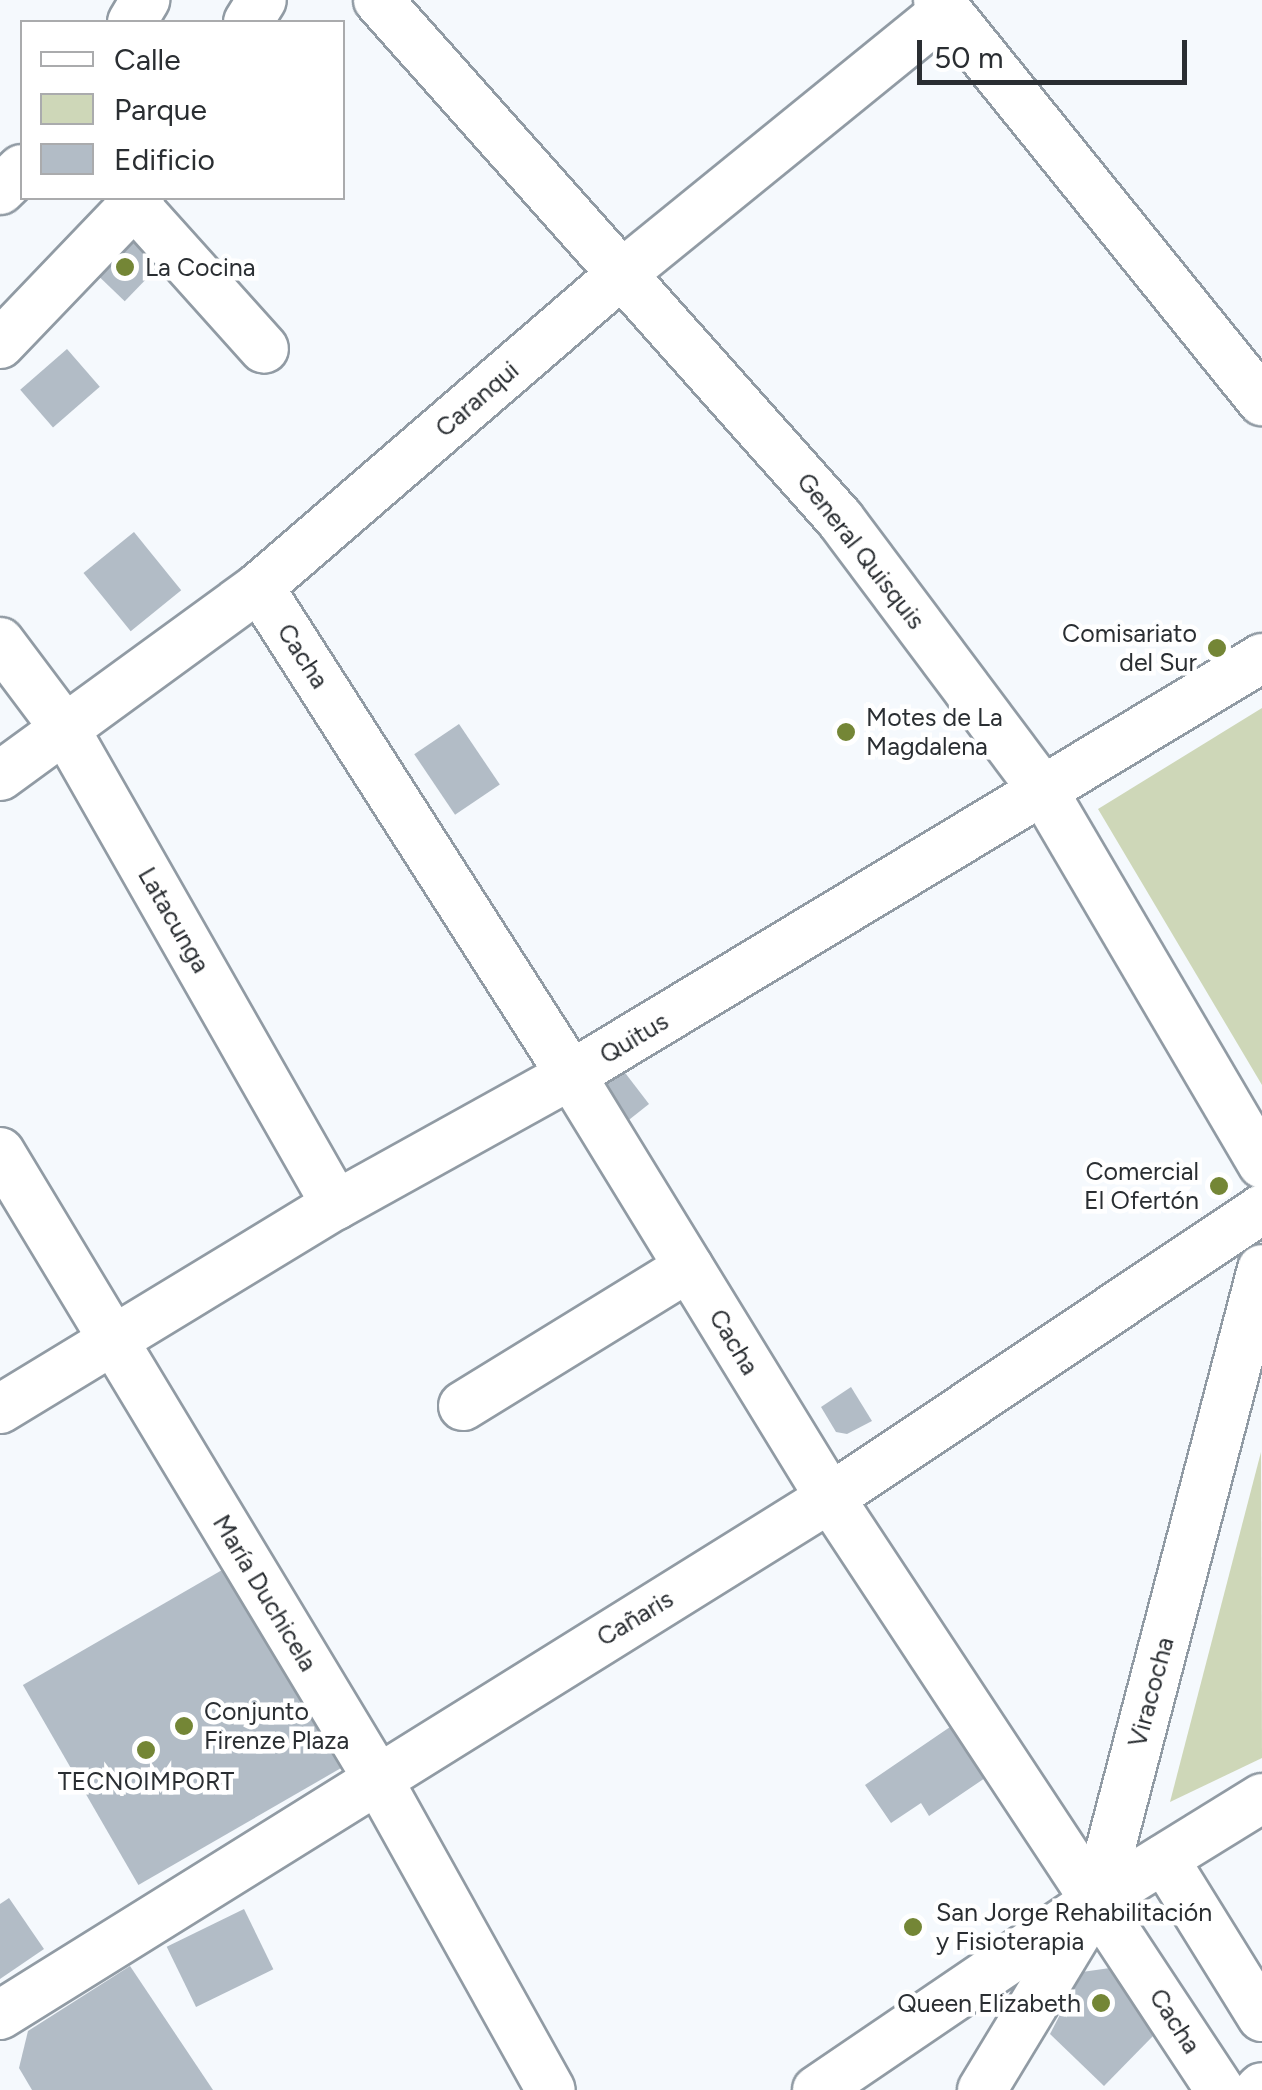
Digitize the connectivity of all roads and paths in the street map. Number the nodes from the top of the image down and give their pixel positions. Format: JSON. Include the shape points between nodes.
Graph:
{"nodes":[{"id":1,"x":378,"y":0,"type":"edge"},
{"id":2,"x":942,"y":5,"type":"edge"},
{"id":3,"x":20,"y":172,"type":"edge"},
{"id":4,"x":0,"y":190,"type":"edge"},
{"id":5,"x":138,"y":201,"type":"edge"},
{"id":6,"x":623,"y":273,"type":"junction"},
{"id":7,"x":0,"y":344,"type":"edge"},
{"id":8,"x":264,"y":349,"type":"dead end"},
{"id":9,"x":1262,"y":402,"type":"edge"},
{"id":10,"x":259,"y":587,"type":"junction"},
{"id":11,"x":0,"y":642,"type":"edge"},
{"id":12,"x":1262,"y":658,"type":"edge"},
{"id":13,"x":65,"y":729,"type":"junction"},
{"id":14,"x":0,"y":776,"type":"edge"},
{"id":15,"x":1044,"y":792,"type":"junction"},
{"id":16,"x":571,"y":1075,"type":"junction"},
{"id":17,"x":0,"y":1152,"type":"edge"},
{"id":18,"x":1262,"y":1164,"type":"edge"},
{"id":19,"x":336,"y":1205,"type":"junction"},
{"id":20,"x":1262,"y":1209,"type":"edge"},
{"id":21,"x":688,"y":1267,"type":"junction"},
{"id":22,"x":1262,"y":1269,"type":"edge"},
{"id":23,"x":110,"y":1340,"type":"junction"},
{"id":24,"x":463,"y":1406,"type":"dead end"},
{"id":25,"x":0,"y":1409,"type":"edge"},
{"id":26,"x":830,"y":1498,"type":"junction"},
{"id":27,"x":376,"y":1776,"type":"junction"},
{"id":28,"x":1262,"y":1798,"type":"edge"},
{"id":29,"x":1164,"y":1859,"type":"junction"},
{"id":30,"x":1096,"y":1900,"type":"junction"},
{"id":31,"x":0,"y":2015,"type":"edge"},
{"id":32,"x":1262,"y":2017,"type":"edge"},
{"id":33,"x":921,"y":2020,"type":"junction"},
{"id":34,"x":552,"y":2090,"type":"edge"},
{"id":35,"x":816,"y":2090,"type":"edge"},
{"id":36,"x":980,"y":2090,"type":"edge"},
{"id":37,"x":1220,"y":2090,"type":"edge"}],
"edges":[{"from":1,"to":6,"type":"street","name":"General Quisquis"},
{"from":2,"to":6,"type":"street","name":"Caranqui"},
{"from":2,"to":9,"type":"street"},
{"from":3,"to":4,"type":"street"},
{"from":5,"to":7,"type":"street"},
{"from":5,"to":8,"type":"street"},
{"from":6,"to":10,"type":"street","name":"Caranqui"},
{"from":6,"to":15,"type":"street","name":"General Quisquis","via":[[840,519]]},
{"from":10,"to":13,"type":"street","name":"Caranqui"},
{"from":10,"to":16,"type":"street","name":"Cacha"},
{"from":11,"to":13,"type":"street","name":"Latacunga"},
{"from":12,"to":15,"type":"street","name":"Quitus"},
{"from":13,"to":14,"type":"street","name":"Caranqui"},
{"from":13,"to":19,"type":"street","name":"Latacunga"},
{"from":15,"to":16,"type":"street","name":"Quitus"},
{"from":15,"to":18,"type":"street","name":"General Quisquis"},
{"from":16,"to":19,"type":"street","name":"Quitus"},
{"from":16,"to":21,"type":"street","name":"Cacha"},
{"from":17,"to":23,"type":"street","name":"María Duchicela"},
{"from":19,"to":23,"type":"street","name":"Quitus"},
{"from":20,"to":26,"type":"street","name":"Cañaris"},
{"from":21,"to":24,"type":"street"},
{"from":21,"to":26,"type":"street","name":"Cacha"},
{"from":22,"to":30,"type":"street","name":"Viracocha"},
{"from":23,"to":25,"type":"street","name":"Quitus"},
{"from":23,"to":27,"type":"street","name":"María Duchicela"},
{"from":26,"to":27,"type":"street","name":"Cañaris"},
{"from":26,"to":30,"type":"street","name":"Cacha"},
{"from":27,"to":31,"type":"street","name":"Cañaris"},
{"from":27,"to":34,"type":"street","name":"María Duchicela"},
{"from":28,"to":29,"type":"street"},
{"from":29,"to":30,"type":"street"},
{"from":29,"to":32,"type":"street"},
{"from":30,"to":33,"type":"street"},
{"from":30,"to":36,"type":"street","name":"Viracocha"},
{"from":30,"to":37,"type":"street","name":"Cacha"},
{"from":33,"to":35,"type":"street"},
{"from":33,"to":36,"type":"street","name":"Viracocha","via":[[945,2015],[969,2022],[987,2052]]}]}
